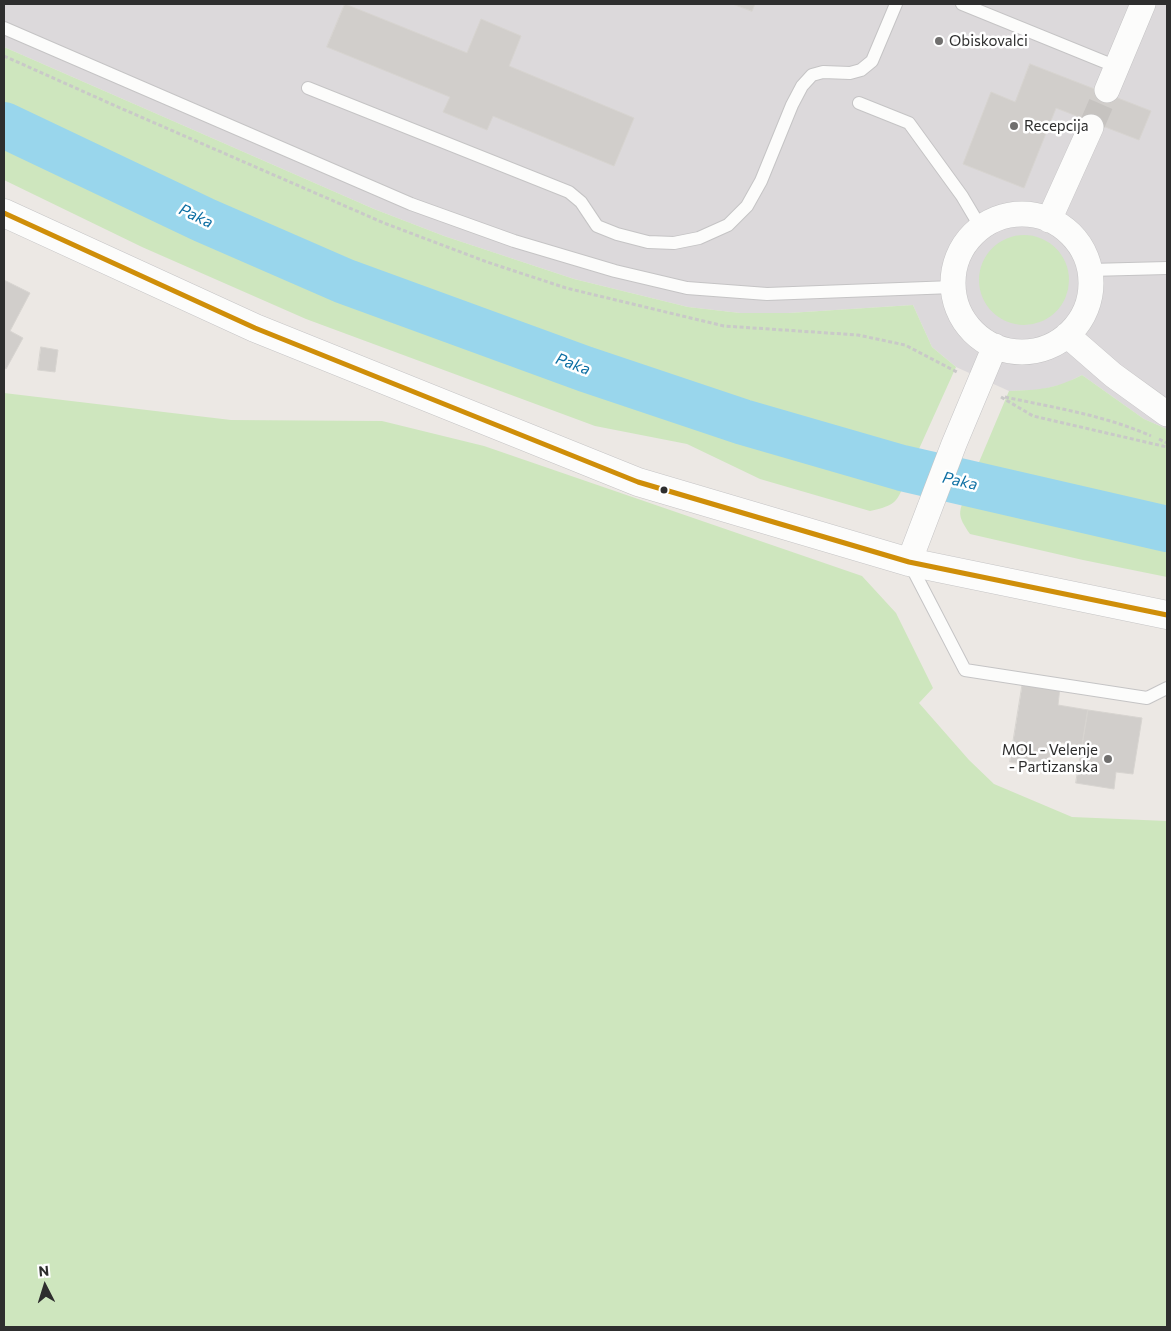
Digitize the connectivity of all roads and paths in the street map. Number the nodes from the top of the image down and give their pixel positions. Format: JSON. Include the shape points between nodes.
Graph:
{"nodes":[{"id":1,"x":896,"y":4,"type":"edge"},
{"id":2,"x":962,"y":4,"type":"edge"},
{"id":3,"x":1143,"y":4,"type":"edge"},
{"id":4,"x":4,"y":28,"type":"edge"},
{"id":5,"x":1117,"y":67,"type":"junction"},
{"id":6,"x":308,"y":88,"type":"dead end"},
{"id":7,"x":1107,"y":90,"type":"tunnel mouth"},
{"id":8,"x":859,"y":103,"type":"dead end"},
{"id":9,"x":1091,"y":127,"type":"tunnel mouth"},
{"id":10,"x":4,"y":213,"type":"edge"},
{"id":11,"x":1049,"y":220,"type":"junction"},
{"id":12,"x":981,"y":228,"type":"junction"},
{"id":13,"x":1167,"y":268,"type":"edge"},
{"id":14,"x":1090,"y":270,"type":"junction"},
{"id":15,"x":953,"y":287,"type":"junction"},
{"id":16,"x":1067,"y":335,"type":"junction"},
{"id":17,"x":995,"y":346,"type":"junction"},
{"id":18,"x":1167,"y":414,"type":"edge"},
{"id":19,"x":1167,"y":443,"type":"edge"},
{"id":20,"x":1167,"y":447,"type":"edge"},
{"id":21,"x":909,"y":562,"type":"junction"},
{"id":22,"x":1167,"y":615,"type":"edge"},
{"id":23,"x":1167,"y":688,"type":"edge"}],
"edges":[{"from":1,"to":6,"type":"lane","via":[[872,61],[861,70],[850,73],[812,75],[802,86],[748,206],[728,225],[699,238],[674,244],[648,242],[597,226],[581,202],[569,192]]},
{"from":2,"to":5,"type":"lane"},
{"from":3,"to":5,"type":"street"},
{"from":4,"to":15,"type":"lane","via":[[411,204],[514,241],[615,271],[687,288],[767,294]]},
{"from":5,"to":7,"type":"street"},
{"from":8,"to":12,"type":"lane","via":[[909,124],[962,196]]},
{"from":9,"to":11,"type":"street"},
{"from":10,"to":21,"type":"main road","via":[[255,328],[638,482]]},
{"from":11,"to":12,"type":"street","via":[[1014,215],[1002,217]]},
{"from":11,"to":14,"type":"street","via":[[1076,239]]},
{"from":12,"to":15,"type":"street","via":[[971,237],[957,260]]},
{"from":13,"to":14,"type":"lane"},
{"from":14,"to":16,"type":"street","via":[[1087,306]]},
{"from":15,"to":17,"type":"street","via":[[956,302],[970,328]]},
{"from":16,"to":17,"type":"street","via":[[1051,346],[1032,351],[1013,351]]},
{"from":16,"to":18,"type":"street","via":[[1113,375]]},
{"from":17,"to":21,"type":"street"},
{"from":19,"to":20,"type":"path","via":[[1124,424],[1092,415],[1001,397],[1033,416]]},
{"from":21,"to":22,"type":"main road"},
{"from":21,"to":23,"type":"lane","via":[[965,670],[1147,698]]}]}
